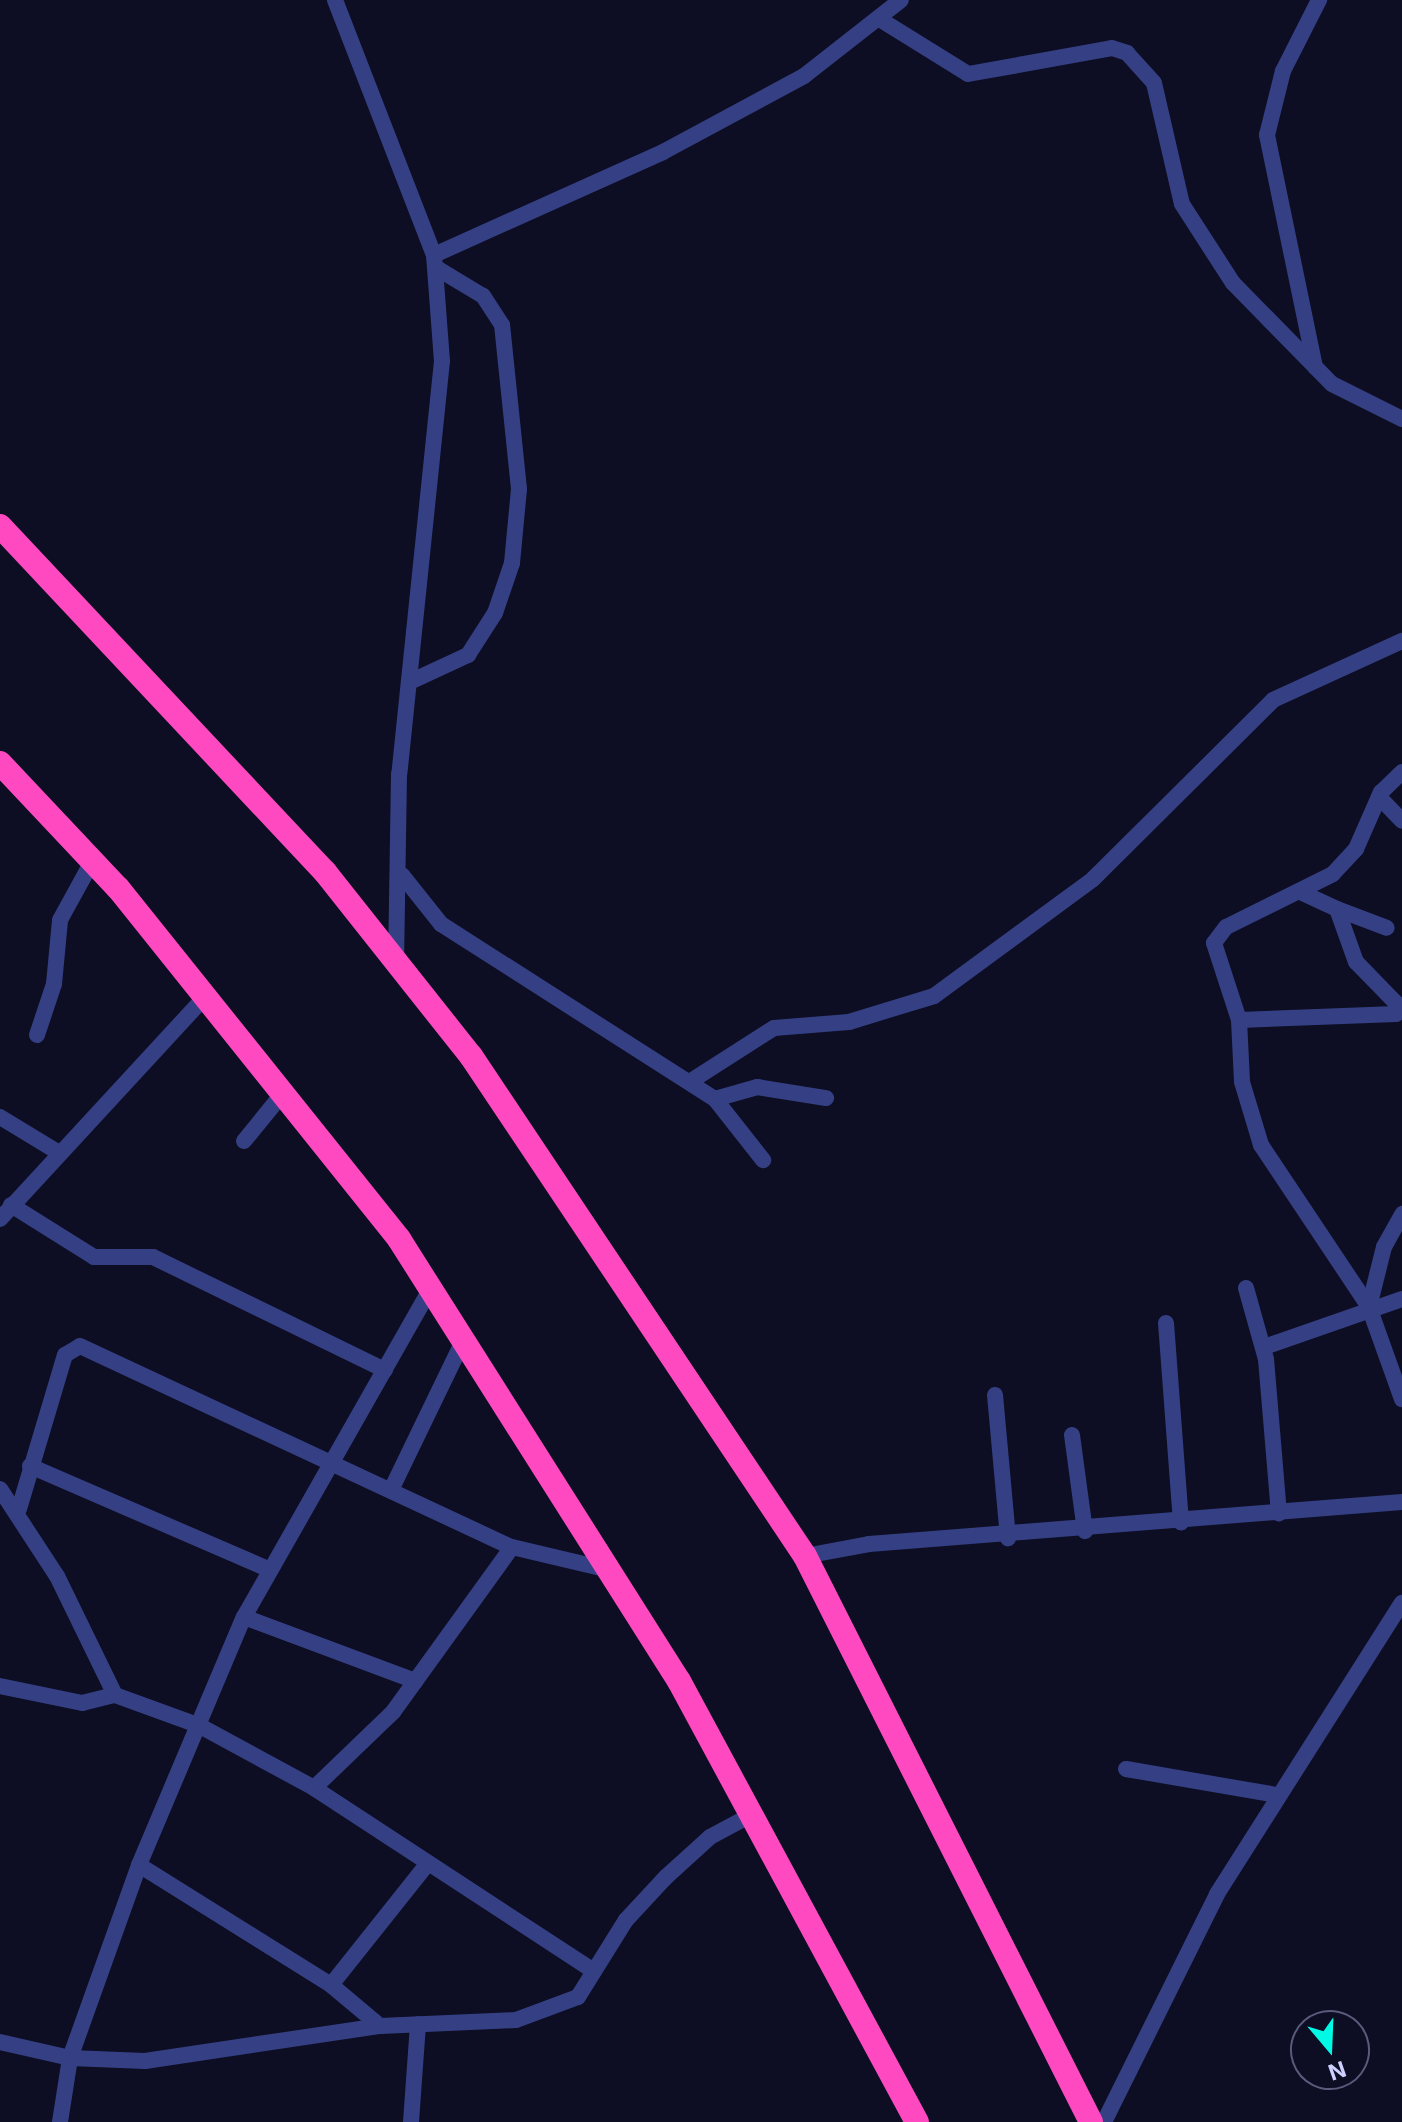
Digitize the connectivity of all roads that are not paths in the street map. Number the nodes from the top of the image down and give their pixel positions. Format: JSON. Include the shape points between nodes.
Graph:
{"nodes":[{"id":1,"x":335,"y":0,"type":"edge"},
{"id":2,"x":901,"y":0,"type":"edge"},
{"id":3,"x":1319,"y":0,"type":"edge"},
{"id":4,"x":881,"y":20,"type":"junction"},
{"id":5,"x":434,"y":261,"type":"junction"},
{"id":6,"x":1316,"y":369,"type":"junction"},
{"id":7,"x":1402,"y":419,"type":"edge"},
{"id":8,"x":0,"y":526,"type":"edge"},
{"id":9,"x":1402,"y":641,"type":"edge"},
{"id":10,"x":414,"y":680,"type":"junction"},
{"id":11,"x":0,"y":763,"type":"edge"},
{"id":12,"x":1402,"y":772,"type":"edge"},
{"id":13,"x":1379,"y":797,"type":"junction"},
{"id":14,"x":1402,"y":821,"type":"edge"},
{"id":15,"x":93,"y":860,"type":"junction"},
{"id":16,"x":402,"y":875,"type":"junction"},
{"id":17,"x":1302,"y":893,"type":"junction"},
{"id":18,"x":1337,"y":909,"type":"junction"},
{"id":19,"x":1387,"y":928,"type":"dead end"},
{"id":20,"x":396,"y":962,"type":"junction"},
{"id":21,"x":207,"y":995,"type":"junction"},
{"id":22,"x":1239,"y":1020,"type":"junction"},
{"id":23,"x":37,"y":1035,"type":"dead end"},
{"id":24,"x":691,"y":1081,"type":"junction"},
{"id":25,"x":284,"y":1092,"type":"junction"},
{"id":26,"x":826,"y":1098,"type":"dead end"},
{"id":27,"x":715,"y":1099,"type":"junction"},
{"id":28,"x":0,"y":1117,"type":"edge"},
{"id":29,"x":244,"y":1141,"type":"dead end"},
{"id":30,"x":56,"y":1151,"type":"junction"},
{"id":31,"x":763,"y":1160,"type":"dead end"},
{"id":32,"x":11,"y":1205,"type":"junction"},
{"id":33,"x":1402,"y":1214,"type":"edge"},
{"id":34,"x":0,"y":1219,"type":"edge"},
{"id":35,"x":431,"y":1288,"type":"junction"},
{"id":36,"x":1246,"y":1288,"type":"dead end"},
{"id":37,"x":1402,"y":1299,"type":"edge"},
{"id":38,"x":1369,"y":1307,"type":"junction"},
{"id":39,"x":1166,"y":1323,"type":"dead end"},
{"id":40,"x":463,"y":1341,"type":"junction"},
{"id":41,"x":1264,"y":1347,"type":"junction"},
{"id":42,"x":385,"y":1370,"type":"junction"},
{"id":43,"x":995,"y":1395,"type":"dead end"},
{"id":44,"x":1402,"y":1399,"type":"edge"},
{"id":45,"x":1072,"y":1435,"type":"dead end"},
{"id":46,"x":331,"y":1460,"type":"junction"},
{"id":47,"x":30,"y":1466,"type":"junction"},
{"id":48,"x":392,"y":1488,"type":"junction"},
{"id":49,"x":0,"y":1489,"type":"edge"},
{"id":50,"x":1402,"y":1502,"type":"edge"},
{"id":51,"x":19,"y":1509,"type":"junction"},
{"id":52,"x":1279,"y":1513,"type":"junction"},
{"id":53,"x":1181,"y":1522,"type":"junction"},
{"id":54,"x":1085,"y":1531,"type":"junction"},
{"id":55,"x":1008,"y":1538,"type":"junction"},
{"id":56,"x":512,"y":1547,"type":"junction"},
{"id":57,"x":805,"y":1556,"type":"junction"},
{"id":58,"x":268,"y":1569,"type":"junction"},
{"id":59,"x":609,"y":1570,"type":"junction"},
{"id":60,"x":1402,"y":1603,"type":"edge"},
{"id":61,"x":244,"y":1617,"type":"junction"},
{"id":62,"x":415,"y":1681,"type":"junction"},
{"id":63,"x":0,"y":1686,"type":"edge"},
{"id":64,"x":115,"y":1695,"type":"junction"},
{"id":65,"x":200,"y":1726,"type":"junction"},
{"id":66,"x":1126,"y":1769,"type":"dead end"},
{"id":67,"x":314,"y":1788,"type":"junction"},
{"id":68,"x":1277,"y":1795,"type":"junction"},
{"id":69,"x":751,"y":1815,"type":"junction"},
{"id":70,"x":428,"y":1863,"type":"junction"},
{"id":71,"x":139,"y":1865,"type":"junction"},
{"id":72,"x":592,"y":1970,"type":"junction"},
{"id":73,"x":331,"y":1985,"type":"junction"},
{"id":74,"x":418,"y":2024,"type":"junction"},
{"id":75,"x":380,"y":2026,"type":"junction"},
{"id":76,"x":0,"y":2042,"type":"edge"},
{"id":77,"x":70,"y":2058,"type":"junction"},
{"id":78,"x":60,"y":2122,"type":"edge"},
{"id":79,"x":411,"y":2122,"type":"edge"},
{"id":80,"x":917,"y":2122,"type":"edge"},
{"id":81,"x":1091,"y":2122,"type":"edge"},
{"id":82,"x":1104,"y":2122,"type":"edge"}],
"edges":[{"from":1,"to":5,"type":"street"},
{"from":2,"to":4,"type":"street"},
{"from":3,"to":6,"type":"street","via":[[1283,71],[1267,135]]},
{"from":4,"to":5,"type":"street","via":[[804,76],[663,152]]},
{"from":4,"to":6,"type":"street","via":[[968,74],[1112,48],[1141,64],[1154,83],[1182,204],[1197,234]]},
{"from":5,"to":10,"type":"street","via":[[442,361]]},
{"from":5,"to":10,"type":"street","via":[[483,296],[502,325],[519,489],[512,563],[495,613],[468,655]]},
{"from":6,"to":7,"type":"street","via":[[1347,395]]},
{"from":8,"to":20,"type":"highway","via":[[155,685]]},
{"from":9,"to":24,"type":"street","via":[[1273,700],[1093,879],[934,996],[849,1022],[774,1028]]},
{"from":10,"to":16,"type":"street","via":[[399,774]]},
{"from":11,"to":15,"type":"highway"},
{"from":12,"to":13,"type":"street"},
{"from":13,"to":14,"type":"street"},
{"from":13,"to":17,"type":"street","via":[[1356,849]]},
{"from":15,"to":21,"type":"highway"},
{"from":15,"to":23,"type":"street","via":[[60,920],[54,984]]},
{"from":16,"to":20,"type":"street"},
{"from":16,"to":24,"type":"street","via":[[441,924],[554,1003]]},
{"from":17,"to":18,"type":"street"},
{"from":17,"to":22,"type":"street","via":[[1217,935]]},
{"from":18,"to":19,"type":"street"},
{"from":18,"to":22,"type":"street","via":[[1356,962],[1396,1003],[1396,1014]]},
{"from":20,"to":57,"type":"highway","via":[[471,1056]]},
{"from":21,"to":25,"type":"highway"},
{"from":21,"to":30,"type":"street"},
{"from":22,"to":38,"type":"street","via":[[1242,1082],[1261,1145]]},
{"from":24,"to":27,"type":"street"},
{"from":25,"to":29,"type":"street"},
{"from":25,"to":35,"type":"highway"},
{"from":26,"to":27,"type":"street","via":[[757,1087]]},
{"from":27,"to":31,"type":"street"},
{"from":28,"to":30,"type":"street"},
{"from":30,"to":32,"type":"street"},
{"from":32,"to":34,"type":"street"},
{"from":32,"to":42,"type":"street","via":[[94,1257],[153,1257]]},
{"from":33,"to":38,"type":"street","via":[[1384,1247]]},
{"from":35,"to":40,"type":"highway"},
{"from":35,"to":42,"type":"street"},
{"from":36,"to":41,"type":"street"},
{"from":37,"to":38,"type":"street"},
{"from":38,"to":41,"type":"street"},
{"from":38,"to":44,"type":"street"},
{"from":39,"to":53,"type":"street"},
{"from":40,"to":48,"type":"street"},
{"from":40,"to":59,"type":"highway"},
{"from":41,"to":52,"type":"street"},
{"from":42,"to":46,"type":"street"},
{"from":43,"to":55,"type":"street"},
{"from":45,"to":54,"type":"street"},
{"from":46,"to":47,"type":"street","via":[[80,1346],[65,1355]]},
{"from":46,"to":48,"type":"street"},
{"from":46,"to":58,"type":"street"},
{"from":47,"to":51,"type":"street"},
{"from":47,"to":58,"type":"street"},
{"from":48,"to":56,"type":"street"},
{"from":49,"to":51,"type":"street"},
{"from":50,"to":52,"type":"street"},
{"from":51,"to":64,"type":"street"},
{"from":52,"to":53,"type":"street"},
{"from":53,"to":54,"type":"street"},
{"from":54,"to":55,"type":"street"},
{"from":55,"to":57,"type":"street","via":[[869,1544]]},
{"from":56,"to":59,"type":"street"},
{"from":56,"to":62,"type":"street"},
{"from":57,"to":81,"type":"highway"},
{"from":58,"to":61,"type":"street"},
{"from":59,"to":69,"type":"highway"},
{"from":60,"to":68,"type":"street"},
{"from":61,"to":62,"type":"street"},
{"from":61,"to":65,"type":"street"},
{"from":62,"to":67,"type":"street"},
{"from":63,"to":64,"type":"street","via":[[82,1703]]},
{"from":64,"to":65,"type":"street"},
{"from":65,"to":67,"type":"street"},
{"from":65,"to":71,"type":"street"},
{"from":66,"to":68,"type":"street"},
{"from":67,"to":70,"type":"street"},
{"from":68,"to":82,"type":"street","via":[[1217,1894]]},
{"from":69,"to":72,"type":"street","via":[[710,1837],[666,1877]]},
{"from":69,"to":80,"type":"highway"},
{"from":70,"to":72,"type":"street"},
{"from":70,"to":73,"type":"street"},
{"from":71,"to":73,"type":"street"},
{"from":71,"to":77,"type":"street"},
{"from":72,"to":74,"type":"street","via":[[578,1997],[516,2020]]},
{"from":73,"to":75,"type":"street"},
{"from":74,"to":75,"type":"street"},
{"from":74,"to":79,"type":"street"},
{"from":75,"to":77,"type":"street","via":[[145,2061]]},
{"from":76,"to":77,"type":"street"},
{"from":77,"to":78,"type":"street"}]}
